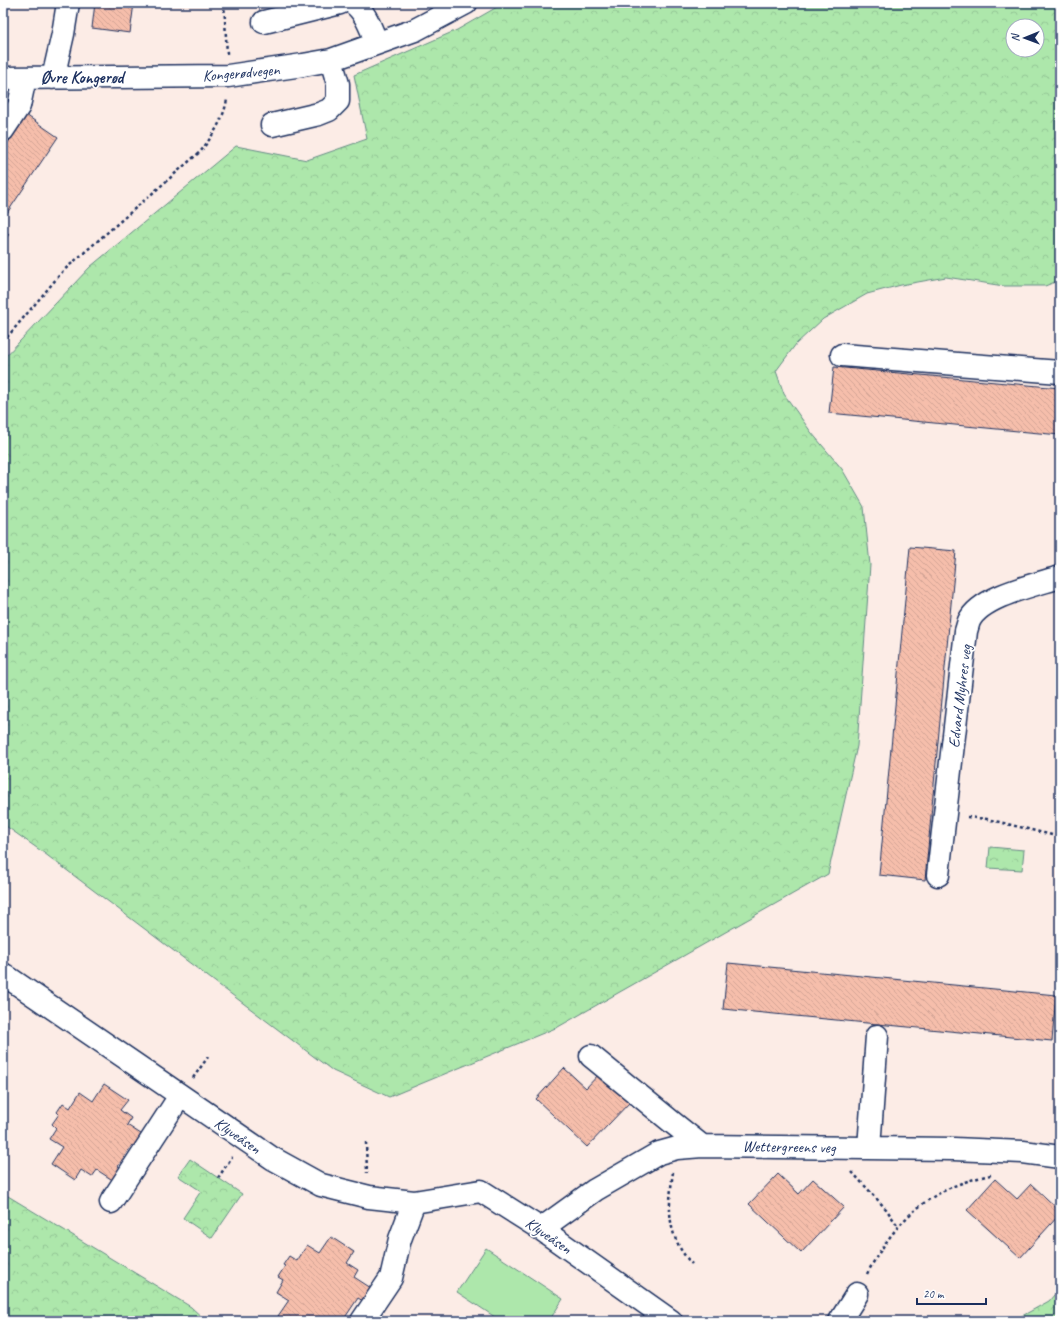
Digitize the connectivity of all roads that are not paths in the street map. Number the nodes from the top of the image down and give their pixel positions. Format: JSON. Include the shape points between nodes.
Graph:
{"nodes":[{"id":1,"x":68,"y":3,"type":"edge"},
{"id":2,"x":340,"y":3,"type":"edge"},
{"id":3,"x":353,"y":3,"type":"edge"},
{"id":4,"x":466,"y":3,"type":"edge"},
{"id":5,"x":264,"y":22,"type":"dead end"},
{"id":6,"x":377,"y":43,"type":"junction"},
{"id":7,"x":331,"y":60,"type":"junction"},
{"id":8,"x":3,"y":78,"type":"edge"},
{"id":9,"x":25,"y":78,"type":"junction"},
{"id":10,"x":53,"y":78,"type":"junction"},
{"id":11,"x":272,"y":125,"type":"dead end"},
{"id":12,"x":3,"y":130,"type":"edge"},
{"id":13,"x":842,"y":356,"type":"dead end"},
{"id":14,"x":1060,"y":372,"type":"edge"},
{"id":15,"x":1060,"y":577,"type":"edge"},
{"id":16,"x":938,"y":875,"type":"dead end"},
{"id":17,"x":3,"y":974,"type":"edge"},
{"id":18,"x":877,"y":1036,"type":"dead end"},
{"id":19,"x":591,"y":1056,"type":"dead end"},
{"id":20,"x":180,"y":1096,"type":"junction"},
{"id":21,"x":702,"y":1146,"type":"junction"},
{"id":22,"x":869,"y":1148,"type":"junction"},
{"id":23,"x":1060,"y":1157,"type":"edge"},
{"id":24,"x":110,"y":1202,"type":"dead end"},
{"id":25,"x":414,"y":1202,"type":"junction"},
{"id":26,"x":541,"y":1229,"type":"junction"},
{"id":27,"x":857,"y":1294,"type":"road end"},
{"id":28,"x":362,"y":1321,"type":"edge"},
{"id":29,"x":671,"y":1321,"type":"edge"},
{"id":30,"x":840,"y":1321,"type":"edge"}],
"edges":[{"from":1,"to":10,"type":"street","via":[[64,34]]},
{"from":2,"to":5,"type":"street"},
{"from":3,"to":6,"type":"street","via":[[364,15]]},
{"from":4,"to":6,"type":"street","name":"Kongerødvegen","via":[[416,30]]},
{"from":6,"to":7,"type":"street","name":"Kongerødvegen"},
{"from":7,"to":10,"type":"street","name":"Kongerødvegen","via":[[228,76]]},
{"from":7,"to":11,"type":"street","via":[[338,84],[338,101],[329,110]]},
{"from":8,"to":9,"type":"street","name":"Kongerødvegen"},
{"from":9,"to":10,"type":"street","name":"Kongerødvegen"},
{"from":9,"to":12,"type":"street","via":[[19,106]]},
{"from":13,"to":14,"type":"street"},
{"from":15,"to":16,"type":"street","name":"Edvard Myhres veg","via":[[1010,592],[983,606],[969,621]]},
{"from":17,"to":20,"type":"street","name":"Klyveåsen"},
{"from":18,"to":22,"type":"street"},
{"from":19,"to":21,"type":"street"},
{"from":20,"to":24,"type":"street"},
{"from":20,"to":25,"type":"street","name":"Klyveåsen","via":[[272,1158],[321,1185],[370,1197]]},
{"from":21,"to":22,"type":"street","name":"Wettergreens veg"},
{"from":21,"to":26,"type":"street","name":"Wettergreens veg","via":[[677,1148],[659,1153],[595,1190]]},
{"from":22,"to":23,"type":"street","name":"Wettergreens veg","via":[[1024,1152]]},
{"from":25,"to":26,"type":"street","name":"Klyveåsen","via":[[480,1191]]},
{"from":25,"to":28,"type":"street","via":[[400,1239],[391,1278]]},
{"from":26,"to":29,"type":"street","name":"Klyveåsen"},
{"from":27,"to":30,"type":"street"}]}
